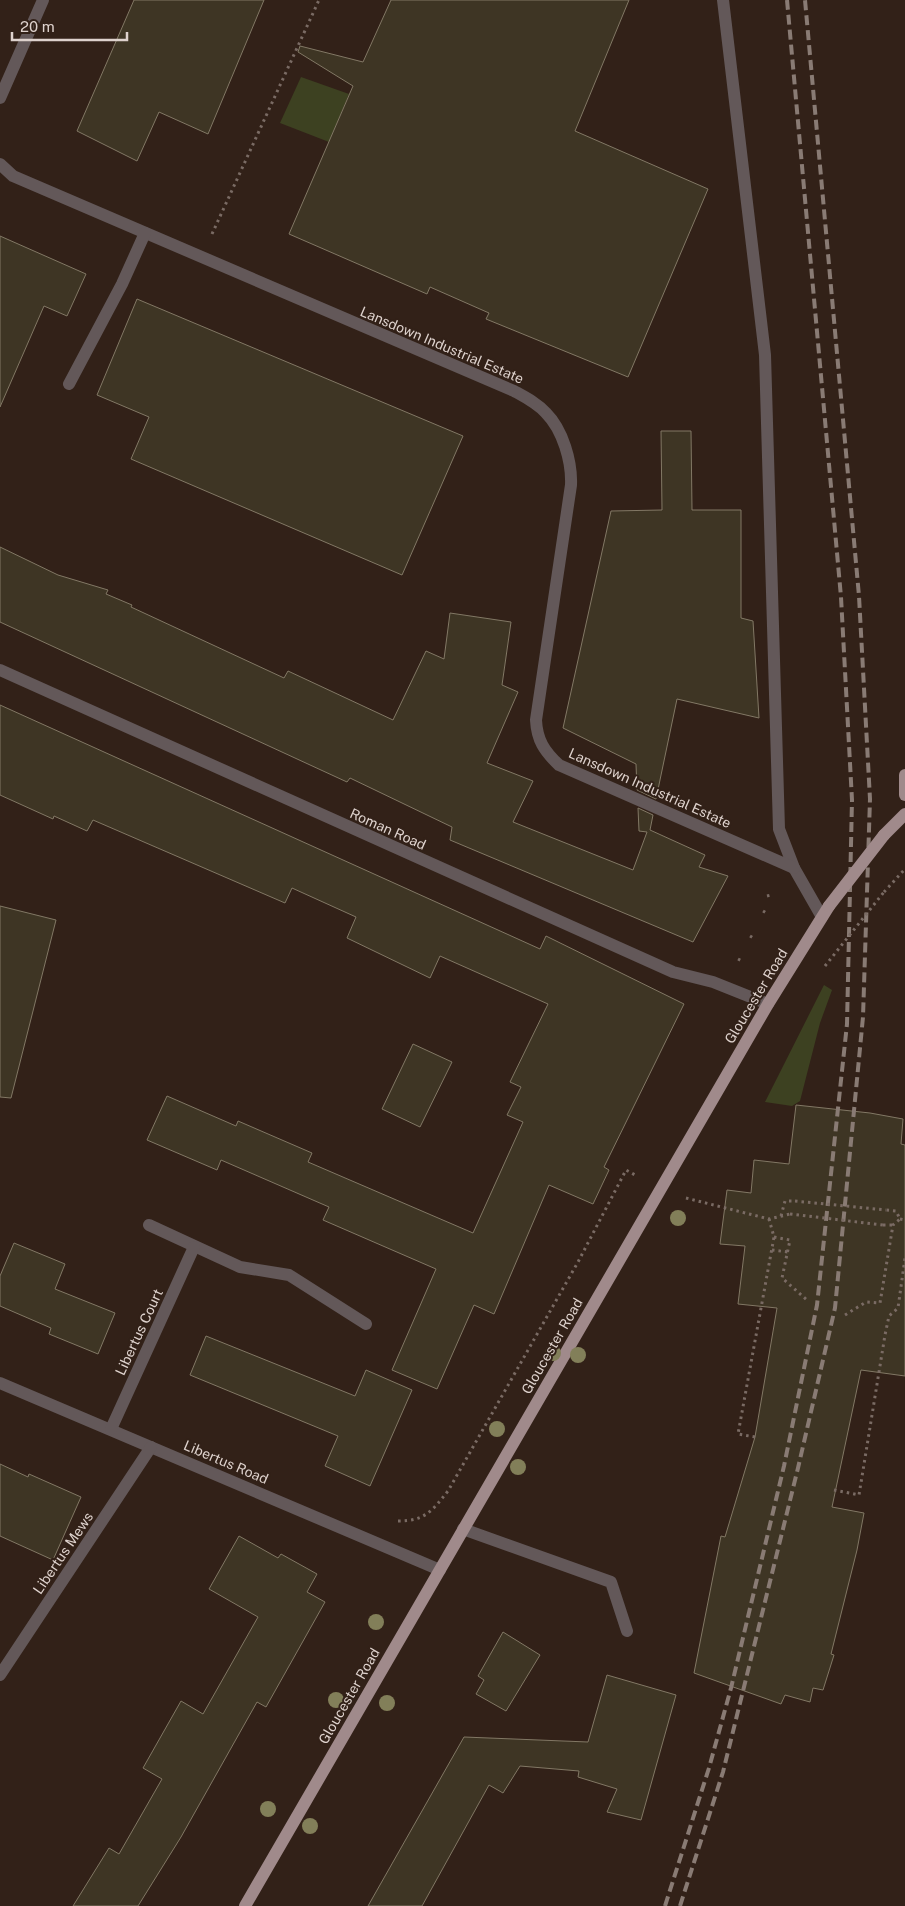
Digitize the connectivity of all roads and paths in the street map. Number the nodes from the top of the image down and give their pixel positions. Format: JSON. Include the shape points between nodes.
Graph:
{"nodes":[{"id":1,"x":44,"y":0,"type":"edge"},
{"id":2,"x":319,"y":0,"type":"edge"},
{"id":3,"x":723,"y":0,"type":"edge"},
{"id":4,"x":0,"y":98,"type":"edge"},
{"id":5,"x":0,"y":164,"type":"edge"},
{"id":6,"x":145,"y":233,"type":"junction"},
{"id":7,"x":201,"y":258,"type":"junction"},
{"id":8,"x":69,"y":384,"type":"dead end"},
{"id":9,"x":0,"y":670,"type":"edge"},
{"id":10,"x":905,"y":775,"type":"edge"},
{"id":11,"x":905,"y":795,"type":"edge"},
{"id":12,"x":905,"y":814,"type":"edge"},
{"id":13,"x":794,"y":868,"type":"junction"},
{"id":14,"x":905,"y":869,"type":"edge"},
{"id":15,"x":763,"y":911,"type":"dead end"},
{"id":16,"x":768,"y":914,"type":"dead end"},
{"id":17,"x":822,"y":917,"type":"junction"},
{"id":18,"x":750,"y":936,"type":"dead end"},
{"id":19,"x":754,"y":939,"type":"dead end"},
{"id":20,"x":826,"y":966,"type":"dead end"},
{"id":21,"x":768,"y":1004,"type":"junction"},
{"id":22,"x":626,"y":1170,"type":"dead end"},
{"id":23,"x":686,"y":1198,"type":"dead end"},
{"id":24,"x":781,"y":1216,"type":"junction"},
{"id":25,"x":769,"y":1219,"type":"junction"},
{"id":26,"x":900,"y":1219,"type":"junction"},
{"id":27,"x":905,"y":1220,"type":"edge"},
{"id":28,"x":149,"y":1225,"type":"dead end"},
{"id":29,"x":893,"y":1225,"type":"junction"},
{"id":30,"x":774,"y":1237,"type":"junction"},
{"id":31,"x":194,"y":1246,"type":"junction"},
{"id":32,"x":772,"y":1250,"type":"junction"},
{"id":33,"x":788,"y":1252,"type":"junction"},
{"id":34,"x":905,"y":1258,"type":"edge"},
{"id":35,"x":807,"y":1300,"type":"dead end"},
{"id":36,"x":846,"y":1315,"type":"dead end"},
{"id":37,"x":366,"y":1324,"type":"dead end"},
{"id":38,"x":0,"y":1383,"type":"edge"},
{"id":39,"x":111,"y":1429,"type":"junction"},
{"id":40,"x":755,"y":1437,"type":"dead end"},
{"id":41,"x":151,"y":1447,"type":"junction"},
{"id":42,"x":834,"y":1490,"type":"dead end"},
{"id":43,"x":395,"y":1521,"type":"dead end"},
{"id":44,"x":463,"y":1529,"type":"junction"},
{"id":45,"x":440,"y":1570,"type":"junction"},
{"id":46,"x":627,"y":1631,"type":"dead end"},
{"id":47,"x":0,"y":1675,"type":"edge"},
{"id":48,"x":245,"y":1906,"type":"edge"}],
"edges":[{"from":1,"to":4,"type":"street"},
{"from":2,"to":7,"type":"path"},
{"from":3,"to":13,"type":"street","via":[[766,354],[779,829]]},
{"from":5,"to":6,"type":"street","name":"Lansdown Industrial Estate","via":[[13,176]]},
{"from":6,"to":7,"type":"street","name":"Lansdown Industrial Estate"},
{"from":6,"to":8,"type":"street"},
{"from":7,"to":13,"type":"street","name":"Lansdown Industrial Estate","via":[[514,391],[547,414],[566,448],[572,474],[536,720],[540,745],[559,765]]},
{"from":9,"to":21,"type":"street","name":"Roman Road","via":[[673,972],[712,982]]},
{"from":10,"to":11,"type":"main road"},
{"from":12,"to":17,"type":"main road","name":"Gloucester Road","bridge":true,"via":[[884,835]]},
{"from":13,"to":17,"type":"street"},
{"from":14,"to":20,"type":"path","bridge":true},
{"from":15,"to":16,"type":"path"},
{"from":17,"to":21,"type":"main road","name":"Gloucester Road"},
{"from":18,"to":19,"type":"path"},
{"from":21,"to":44,"type":"main road","name":"Gloucester Road"},
{"from":22,"to":43,"type":"path","via":[[578,1262],[448,1491],[429,1514],[410,1521]]},
{"from":23,"to":25,"type":"path"},
{"from":24,"to":25,"type":"path"},
{"from":24,"to":26,"type":"path","bridge":true,"via":[[785,1201],[795,1201],[896,1211]]},
{"from":24,"to":29,"type":"path","bridge":true,"via":[[790,1214]]},
{"from":25,"to":30,"type":"path"},
{"from":26,"to":27,"type":"path"},
{"from":26,"to":29,"type":"path"},
{"from":28,"to":31,"type":"street"},
{"from":29,"to":36,"type":"path","via":[[880,1303],[866,1302]]},
{"from":30,"to":32,"type":"path"},
{"from":30,"to":33,"type":"path","via":[[790,1240]]},
{"from":31,"to":37,"type":"street","via":[[240,1268],[290,1274]]},
{"from":31,"to":39,"type":"street","name":"Libertus Court"},
{"from":32,"to":33,"type":"path"},
{"from":32,"to":40,"type":"path","via":[[738,1434]]},
{"from":33,"to":35,"type":"path","via":[[782,1278]]},
{"from":34,"to":42,"type":"path","via":[[898,1308],[889,1316],[885,1335],[859,1495]]},
{"from":38,"to":39,"type":"street","name":"Libertus Road"},
{"from":39,"to":41,"type":"street","name":"Libertus Road"},
{"from":41,"to":45,"type":"street","name":"Libertus Road"},
{"from":41,"to":47,"type":"street","name":"Libertus Mews"},
{"from":44,"to":45,"type":"main road","name":"Gloucester Road"},
{"from":44,"to":46,"type":"street","via":[[611,1582]]},
{"from":45,"to":48,"type":"main road","name":"Gloucester Road"}]}
